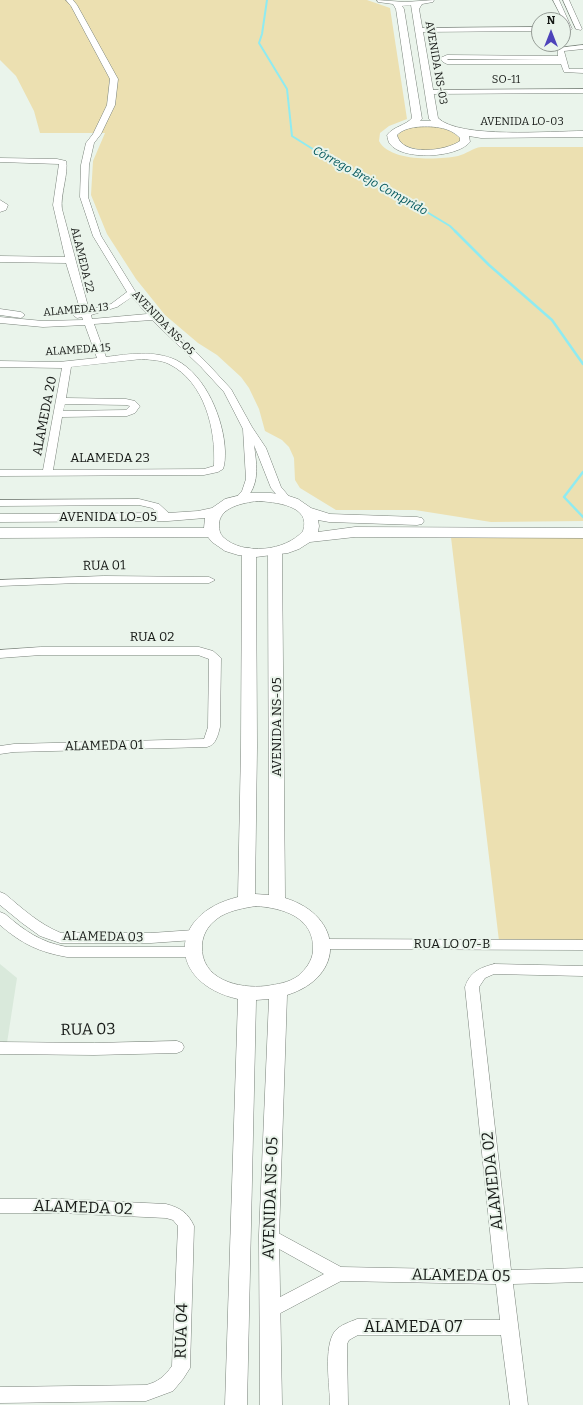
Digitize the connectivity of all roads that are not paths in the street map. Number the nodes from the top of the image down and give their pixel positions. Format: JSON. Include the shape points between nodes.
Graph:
{"nodes":[{"id":1,"x":69,"y":0,"type":"edge"},
{"id":2,"x":381,"y":0,"type":"edge"},
{"id":3,"x":430,"y":0,"type":"edge"},
{"id":4,"x":556,"y":0,"type":"edge"},
{"id":5,"x":566,"y":0,"type":"edge"},
{"id":6,"x":396,"y":3,"type":"junction"},
{"id":7,"x":418,"y":3,"type":"junction"},
{"id":8,"x":560,"y":12,"type":"edge"},
{"id":9,"x":581,"y":29,"type":"edge"},
{"id":10,"x":418,"y":30,"type":"junction"},
{"id":11,"x":531,"y":30,"type":"edge"},
{"id":12,"x":583,"y":47,"type":"edge"},
{"id":13,"x":563,"y":60,"type":"junction"},
{"id":14,"x":583,"y":71,"type":"edge"},
{"id":15,"x":583,"y":91,"type":"edge"},
{"id":16,"x":430,"y":92,"type":"junction"},
{"id":17,"x":411,"y":125,"type":"junction"},
{"id":18,"x":440,"y":125,"type":"junction"},
{"id":19,"x":461,"y":132,"type":"junction"},
{"id":20,"x":583,"y":134,"type":"edge"},
{"id":21,"x":583,"y":141,"type":"edge"},
{"id":22,"x":465,"y":142,"type":"junction"},
{"id":23,"x":0,"y":160,"type":"edge"},
{"id":24,"x":0,"y":202,"type":"edge"},
{"id":25,"x":0,"y":210,"type":"edge"},
{"id":26,"x":0,"y":260,"type":"edge"},
{"id":27,"x":69,"y":260,"type":"junction"},
{"id":28,"x":132,"y":292,"type":"junction"},
{"id":29,"x":0,"y":312,"type":"edge"},
{"id":30,"x":154,"y":317,"type":"junction"},
{"id":31,"x":86,"y":318,"type":"junction"},
{"id":32,"x":0,"y":320,"type":"edge"},
{"id":33,"x":103,"y":361,"type":"junction"},
{"id":34,"x":0,"y":364,"type":"edge"},
{"id":35,"x":67,"y":364,"type":"junction"},
{"id":36,"x":61,"y":401,"type":"junction"},
{"id":37,"x":58,"y":414,"type":"junction"},
{"id":38,"x":247,"y":427,"type":"junction"},
{"id":39,"x":219,"y":467,"type":"joint"},
{"id":40,"x":0,"y":473,"type":"edge"},
{"id":41,"x":47,"y":473,"type":"junction"},
{"id":42,"x":240,"y":499,"type":"junction"},
{"id":43,"x":287,"y":500,"type":"junction"},
{"id":44,"x":0,"y":503,"type":"edge"},
{"id":45,"x":306,"y":511,"type":"junction"},
{"id":46,"x":216,"y":512,"type":"junction"},
{"id":47,"x":168,"y":517,"type":"junction"},
{"id":48,"x":0,"y":518,"type":"edge"},
{"id":49,"x":212,"y":532,"type":"junction"},
{"id":50,"x":487,"y":532,"type":"junction"},
{"id":51,"x":0,"y":533,"type":"edge"},
{"id":52,"x":583,"y":533,"type":"edge"},
{"id":53,"x":306,"y":538,"type":"junction"},
{"id":54,"x":249,"y":552,"type":"junction"},
{"id":55,"x":275,"y":552,"type":"junction"},
{"id":56,"x":209,"y":580,"type":"dead end"},
{"id":57,"x":0,"y":583,"type":"edge"},
{"id":58,"x":0,"y":654,"type":"edge"},
{"id":59,"x":207,"y":743,"type":"joint"},
{"id":60,"x":0,"y":750,"type":"edge"},
{"id":61,"x":0,"y":897,"type":"edge"},
{"id":62,"x":246,"y":901,"type":"junction"},
{"id":63,"x":277,"y":902,"type":"junction"},
{"id":64,"x":0,"y":917,"type":"edge"},
{"id":65,"x":194,"y":944,"type":"junction"},
{"id":66,"x":322,"y":944,"type":"junction"},
{"id":67,"x":583,"y":945,"type":"edge"},
{"id":68,"x":583,"y":971,"type":"edge"},
{"id":69,"x":278,"y":992,"type":"junction"},
{"id":70,"x":247,"y":994,"type":"junction"},
{"id":71,"x":176,"y":1047,"type":"dead end"},
{"id":72,"x":0,"y":1048,"type":"edge"},
{"id":73,"x":0,"y":1206,"type":"edge"},
{"id":74,"x":166,"y":1211,"type":"joint"},
{"id":75,"x":269,"y":1235,"type":"junction"},
{"id":76,"x":339,"y":1274,"type":"junction"},
{"id":77,"x":583,"y":1275,"type":"edge"},
{"id":78,"x":503,"y":1277,"type":"junction"},
{"id":79,"x":269,"y":1311,"type":"junction"},
{"id":80,"x":509,"y":1328,"type":"junction"},
{"id":81,"x":0,"y":1395,"type":"edge"},
{"id":82,"x":236,"y":1405,"type":"edge"},
{"id":83,"x":271,"y":1405,"type":"edge"},
{"id":84,"x":339,"y":1405,"type":"edge"},
{"id":85,"x":519,"y":1405,"type":"edge"}],
"edges":[{"from":1,"to":28,"type":"street","name":"AVENIDA NS-05","via":[[114,79],[112,105],[90,143],[85,165],[84,197],[98,236]]},
{"from":2,"to":6,"type":"street"},
{"from":3,"to":7,"type":"street"},
{"from":4,"to":8,"type":"street"},
{"from":5,"to":9,"type":"street"},
{"from":6,"to":7,"type":"street"},
{"from":6,"to":17,"type":"street","via":[[400,9],[417,119]]},
{"from":7,"to":10,"type":"street","name":"AVENIDA NS-03","via":[[415,9]]},
{"from":10,"to":11,"type":"street"},
{"from":10,"to":16,"type":"street","name":"AVENIDA NS-03"},
{"from":12,"to":13,"type":"street","via":[[561,48]]},
{"from":13,"to":13,"type":"street","via":[[447,57],[444,58],[447,62]]},
{"from":13,"to":14,"type":"street","via":[[566,71]]},
{"from":15,"to":16,"type":"street","name":"SO-11"},
{"from":16,"to":18,"type":"street","name":"AVENIDA NS-03","via":[[434,119]]},
{"from":17,"to":18,"type":"street","name":"AVENIDA NS-03"},
{"from":17,"to":22,"type":"street","name":"AVENIDA NS-03","via":[[393,133],[392,139],[396,145],[414,152],[434,153],[456,149]]},
{"from":18,"to":19,"type":"street","name":"AVENIDA NS-03"},
{"from":19,"to":20,"type":"street","name":"AVENIDA LO-03","via":[[481,135]]},
{"from":19,"to":22,"type":"street"},
{"from":21,"to":22,"type":"street","name":"AVENIDA LO-03"},
{"from":23,"to":27,"type":"street","name":"ALAMEDA 22","via":[[63,162],[57,205]]},
{"from":24,"to":25,"type":"street","via":[[4,205]]},
{"from":26,"to":27,"type":"street"},
{"from":27,"to":31,"type":"street","name":"ALAMEDA 22"},
{"from":28,"to":30,"type":"street","name":"AVENIDA NS-05"},
{"from":28,"to":31,"type":"street","name":"ALAMEDA 13","via":[[122,301]]},
{"from":29,"to":31,"type":"street","name":"ALAMEDA 13","via":[[38,317]]},
{"from":30,"to":31,"type":"street","name":"ALAMEDA 13"},
{"from":30,"to":38,"type":"street","name":"AVENIDA NS-05","via":[[228,391]]},
{"from":31,"to":32,"type":"street","name":"ALAMEDA 13","via":[[32,324]]},
{"from":31,"to":33,"type":"street","name":"ALAMEDA 22"},
{"from":33,"to":35,"type":"street","name":"ALAMEDA 15"},
{"from":33,"to":39,"type":"street","name":"ALAMEDA 15","via":[[158,357],[182,369],[204,396],[213,413],[217,426]]},
{"from":34,"to":35,"type":"street","name":"ALAMEDA 15"},
{"from":35,"to":36,"type":"street","name":"ALAMEDA 20"},
{"from":36,"to":37,"type":"street","name":"ALAMEDA 20"},
{"from":36,"to":37,"type":"street","via":[[129,402],[135,406],[127,413]]},
{"from":37,"to":41,"type":"street","name":"ALAMEDA 20"},
{"from":38,"to":42,"type":"street","name":"AVENIDA NS-05","via":[[250,481],[247,491]]},
{"from":38,"to":43,"type":"street","name":"AVENIDA NS-05","via":[[261,448],[276,488]]},
{"from":39,"to":41,"type":"street","name":"ALAMEDA 23","via":[[204,472]]},
{"from":40,"to":41,"type":"street","name":"ALAMEDA 23"},
{"from":42,"to":43,"type":"main road","via":[[272,497]]},
{"from":42,"to":46,"type":"main road","via":[[226,504]]},
{"from":43,"to":45,"type":"main road"},
{"from":44,"to":47,"type":"street","via":[[139,502],[159,507]]},
{"from":45,"to":50,"type":"main road","via":[[328,518],[415,521]]},
{"from":45,"to":53,"type":"main road","via":[[312,520],[312,529]]},
{"from":46,"to":47,"type":"main road","name":"AVENIDA LO-05","via":[[198,516]]},
{"from":46,"to":49,"type":"main road","via":[[210,521]]},
{"from":47,"to":48,"type":"main road","name":"AVENIDA LO-05"},
{"from":49,"to":51,"type":"main road","name":"AVENIDA LO-05"},
{"from":49,"to":54,"type":"main road","via":[[223,544]]},
{"from":50,"to":52,"type":"main road"},
{"from":50,"to":53,"type":"main road","via":[[348,532]]},
{"from":53,"to":55,"type":"main road","via":[[293,547]]},
{"from":54,"to":55,"type":"main road"},
{"from":54,"to":62,"type":"street"},
{"from":55,"to":63,"type":"street","name":"AVENIDA NS-05"},
{"from":56,"to":57,"type":"street","name":"RUA 01"},
{"from":58,"to":59,"type":"street","name":"RUA 02","via":[[199,651],[209,654],[215,658],[214,727]]},
{"from":59,"to":60,"type":"street","name":"ALAMEDA 01"},
{"from":61,"to":65,"type":"street","name":"ALAMEDA 03","via":[[33,924],[60,938],[151,938]]},
{"from":62,"to":63,"type":"street"},
{"from":62,"to":65,"type":"street","via":[[217,910],[203,921]]},
{"from":63,"to":66,"type":"street","via":[[295,908],[310,919],[320,932]]},
{"from":64,"to":65,"type":"street","name":"ALAMEDA 03","via":[[32,944],[67,952]]},
{"from":65,"to":70,"type":"street","via":[[197,966],[208,979],[226,989]]},
{"from":66,"to":67,"type":"street","name":"RUA LO 07-B"},
{"from":66,"to":69,"type":"street","via":[[318,964],[307,978]]},
{"from":68,"to":78,"type":"street","name":"ALAMEDA 02","via":[[494,969],[481,972],[472,987]]},
{"from":69,"to":70,"type":"street"},
{"from":69,"to":75,"type":"street","name":"AVENIDA NS-05"},
{"from":70,"to":82,"type":"street"},
{"from":71,"to":72,"type":"street","name":"RUA 03"},
{"from":73,"to":74,"type":"street","name":"ALAMEDA 02"},
{"from":74,"to":81,"type":"street","name":"RUA 04","via":[[183,1219],[186,1226],[181,1368],[172,1381],[162,1389],[146,1393]]},
{"from":75,"to":76,"type":"street","name":"ALAMEDA 05"},
{"from":75,"to":79,"type":"street","name":"AVENIDA NS-05"},
{"from":76,"to":78,"type":"street","name":"ALAMEDA 05"},
{"from":76,"to":79,"type":"street","name":"ALAMEDA 05"},
{"from":77,"to":78,"type":"street","name":"ALAMEDA 05"},
{"from":78,"to":80,"type":"street","name":"ALAMEDA 02"},
{"from":79,"to":83,"type":"street","name":"AVENIDA NS-05"},
{"from":80,"to":84,"type":"street","name":"ALAMEDA 07","via":[[358,1327],[347,1332],[339,1340]]},
{"from":80,"to":85,"type":"street","name":"ALAMEDA 02"}]}
